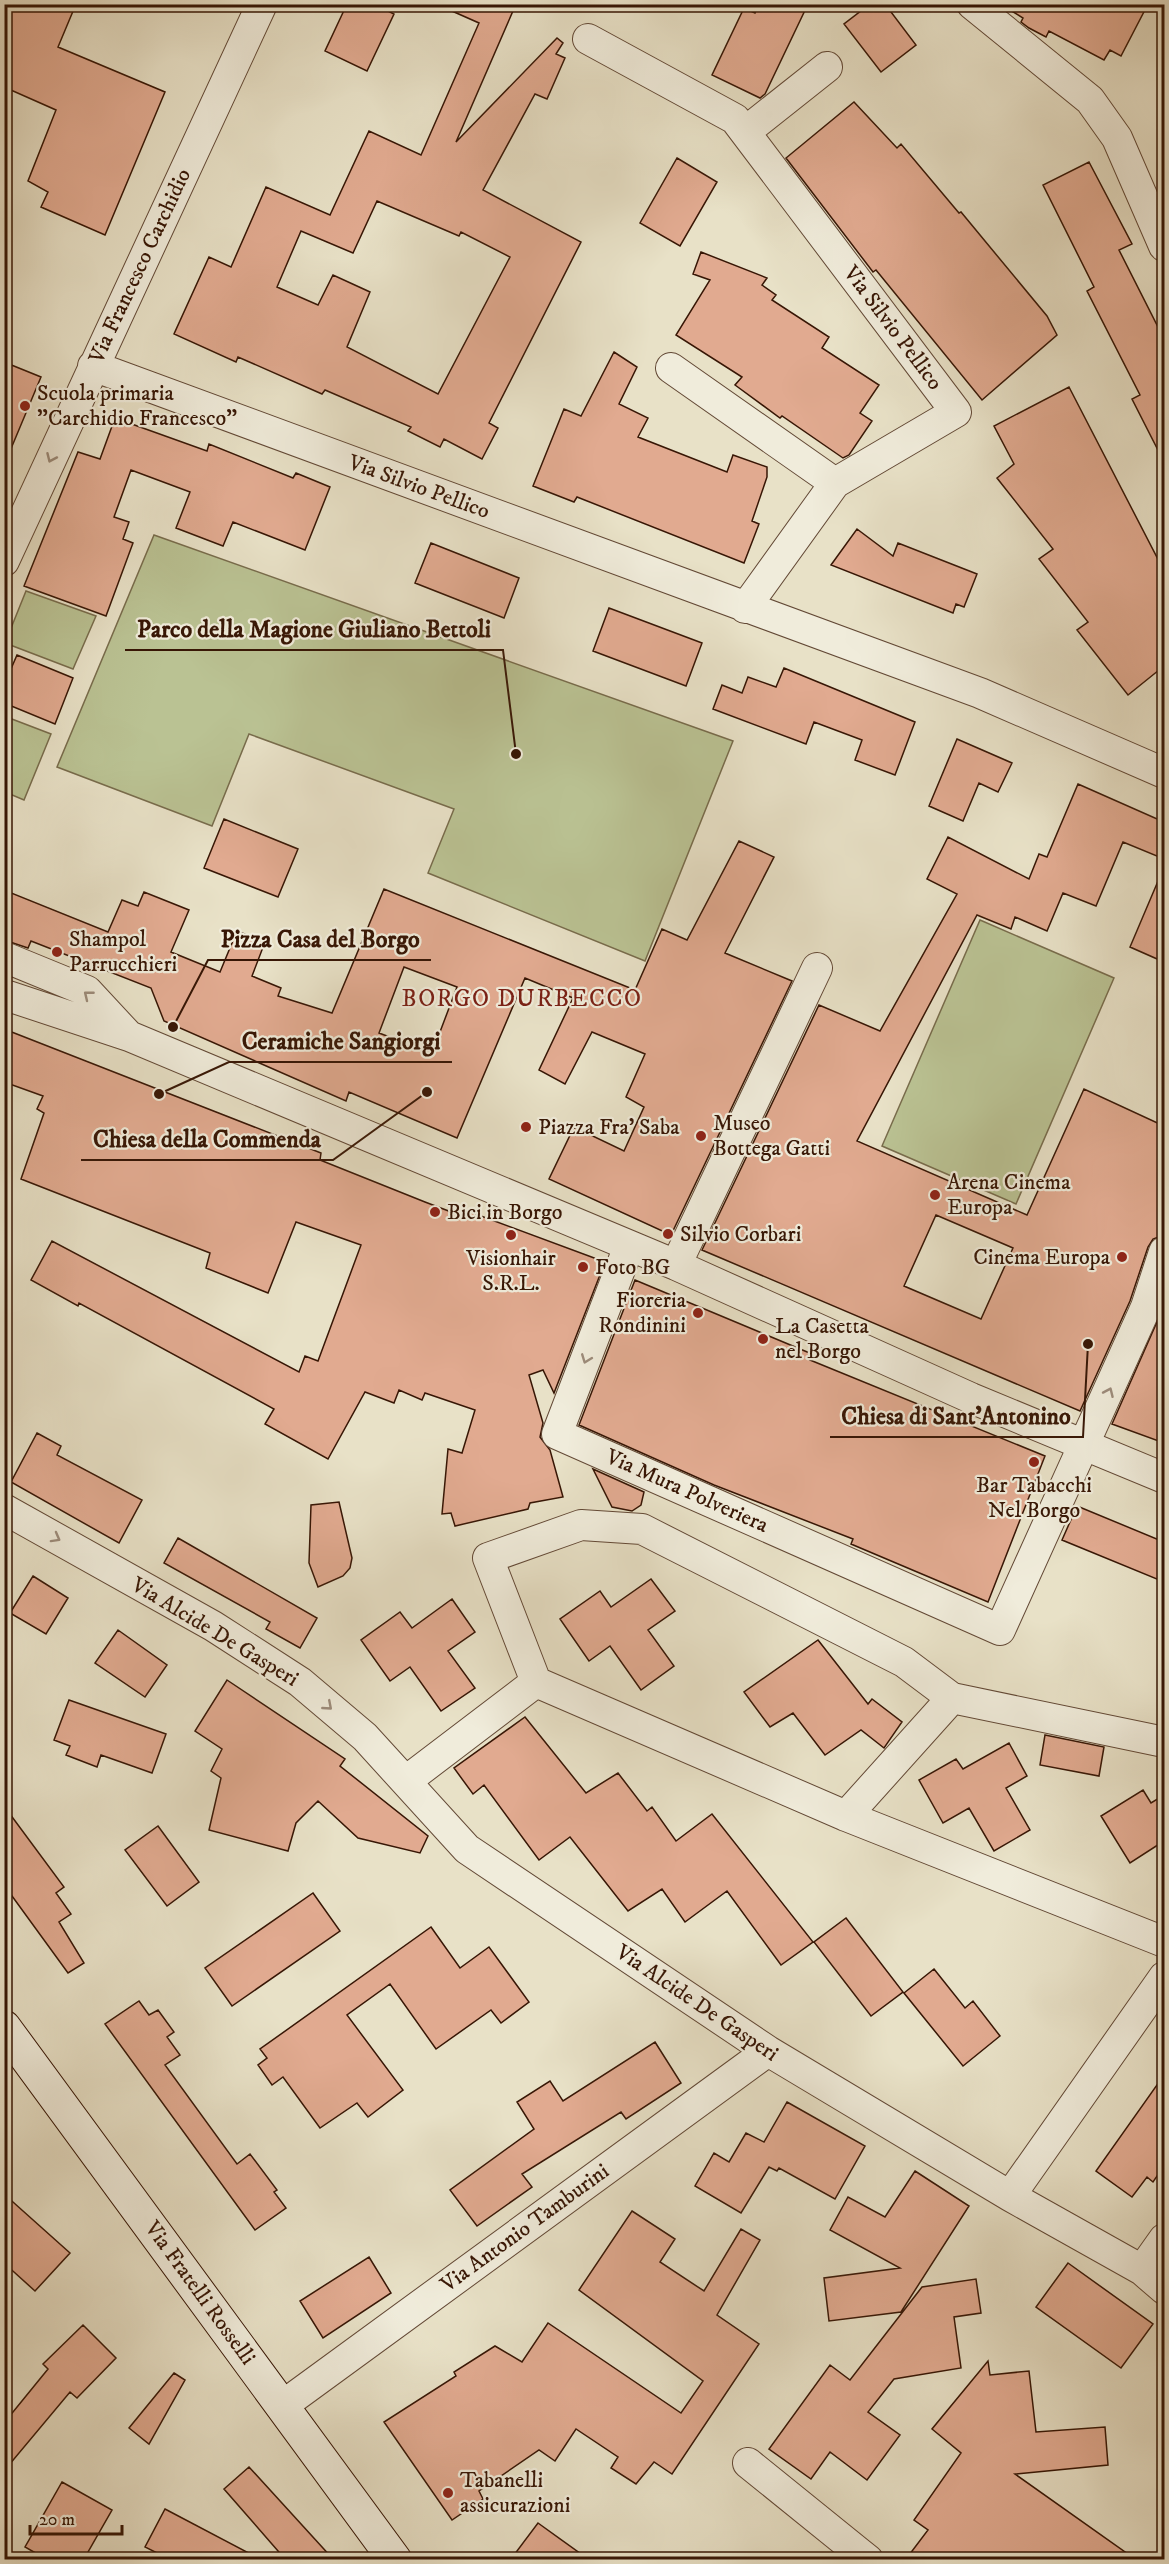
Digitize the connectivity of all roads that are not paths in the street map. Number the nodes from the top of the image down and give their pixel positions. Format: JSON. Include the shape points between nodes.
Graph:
{"nodes":[{"id":1,"x":262,"y":4,"type":"edge"},
{"id":2,"x":972,"y":4,"type":"edge"},
{"id":3,"x":588,"y":39,"type":"dead end"},
{"id":4,"x":826,"y":67,"type":"dead end"},
{"id":5,"x":745,"y":132,"type":"junction"},
{"id":6,"x":1164,"y":246,"type":"edge"},
{"id":7,"x":93,"y":366,"type":"junction"},
{"id":8,"x":671,"y":368,"type":"dead end"},
{"id":9,"x":835,"y":483,"type":"junction"},
{"id":10,"x":4,"y":561,"type":"edge"},
{"id":11,"x":745,"y":608,"type":"junction"},
{"id":12,"x":1164,"y":773,"type":"edge"},
{"id":13,"x":4,"y":957,"type":"edge"},
{"id":14,"x":817,"y":968,"type":"dead end"},
{"id":15,"x":5,"y":995,"type":"edge"},
{"id":16,"x":129,"y":1036,"type":"junction"},
{"id":17,"x":629,"y":1246,"type":"junction"},
{"id":18,"x":1164,"y":1252,"type":"edge"},
{"id":19,"x":676,"y":1265,"type":"junction"},
{"id":20,"x":1085,"y":1445,"type":"junction"},
{"id":21,"x":1164,"y":1478,"type":"edge"},
{"id":22,"x":4,"y":1509,"type":"edge"},
{"id":23,"x":536,"y":1683,"type":"junction"},
{"id":24,"x":952,"y":1698,"type":"junction"},
{"id":25,"x":1164,"y":1742,"type":"edge"},
{"id":26,"x":406,"y":1781,"type":"junction"},
{"id":27,"x":846,"y":1816,"type":"junction"},
{"id":28,"x":1164,"y":1942,"type":"edge"},
{"id":29,"x":1164,"y":1977,"type":"edge"},
{"id":30,"x":4,"y":2028,"type":"edge"},
{"id":31,"x":768,"y":2051,"type":"junction"},
{"id":32,"x":1010,"y":2196,"type":"junction"},
{"id":33,"x":1164,"y":2239,"type":"edge"},
{"id":34,"x":1153,"y":2280,"type":"edge"},
{"id":35,"x":282,"y":2406,"type":"junction"},
{"id":36,"x":748,"y":2463,"type":"dead end"},
{"id":37,"x":395,"y":2559,"type":"edge"},
{"id":38,"x":868,"y":2559,"type":"edge"}],
"edges":[{"from":1,"to":7,"type":"street","name":"Via Francesco Carchidio"},
{"from":2,"to":6,"type":"street","via":[[1090,100],[1117,138]]},
{"from":3,"to":5,"type":"street","name":"Via Silvio Pellico","via":[[735,118]]},
{"from":4,"to":5,"type":"street"},
{"from":5,"to":9,"type":"street","name":"Via Silvio Pellico","via":[[956,412]]},
{"from":7,"to":10,"type":"street","name":"Via Francesco Carchidio","one_way":true},
{"from":7,"to":11,"type":"street","name":"Via Silvio Pellico"},
{"from":8,"to":9,"type":"street"},
{"from":9,"to":11,"type":"street","name":"Via Silvio Pellico"},
{"from":11,"to":12,"type":"street","name":"Via Silvio Pellico","via":[[980,693]]},
{"from":16,"to":13,"type":"street","one_way":true,"via":[[87,991]]},
{"from":14,"to":19,"type":"street"},
{"from":15,"to":16,"type":"street"},
{"from":16,"to":17,"type":"street","via":[[499,1178]]},
{"from":17,"to":19,"type":"street"},
{"from":17,"to":20,"type":"street","name":"Via Mura Polveriera","one_way":true,"via":[[557,1434],[1000,1630]]},
{"from":20,"to":18,"type":"street","one_way":true,"via":[[1146,1307]]},
{"from":19,"to":20,"type":"street"},
{"from":20,"to":21,"type":"street"},
{"from":22,"to":26,"type":"street","name":"Via Alcide De Gasperi","one_way":true,"via":[[213,1626],[300,1682],[364,1737]]},
{"from":23,"to":24,"type":"street","via":[[488,1558],[581,1525],[642,1529],[904,1662]]},
{"from":23,"to":26,"type":"street"},
{"from":23,"to":27,"type":"street"},
{"from":24,"to":25,"type":"street"},
{"from":24,"to":27,"type":"street"},
{"from":26,"to":31,"type":"street","name":"Via Alcide De Gasperi","via":[[467,1849]]},
{"from":27,"to":28,"type":"street"},
{"from":29,"to":32,"type":"street"},
{"from":30,"to":35,"type":"main road","name":"Via Fratelli Rosselli"},
{"from":31,"to":32,"type":"street","name":"Via Alcide De Gasperi"},
{"from":31,"to":35,"type":"street","name":"Via Antonio Tamburini"},
{"from":32,"to":34,"type":"street","name":"Via Alcide De Gasperi"},
{"from":33,"to":34,"type":"street"},
{"from":35,"to":37,"type":"main road","name":"Via Fratelli Rosselli"},
{"from":36,"to":38,"type":"street"}]}
